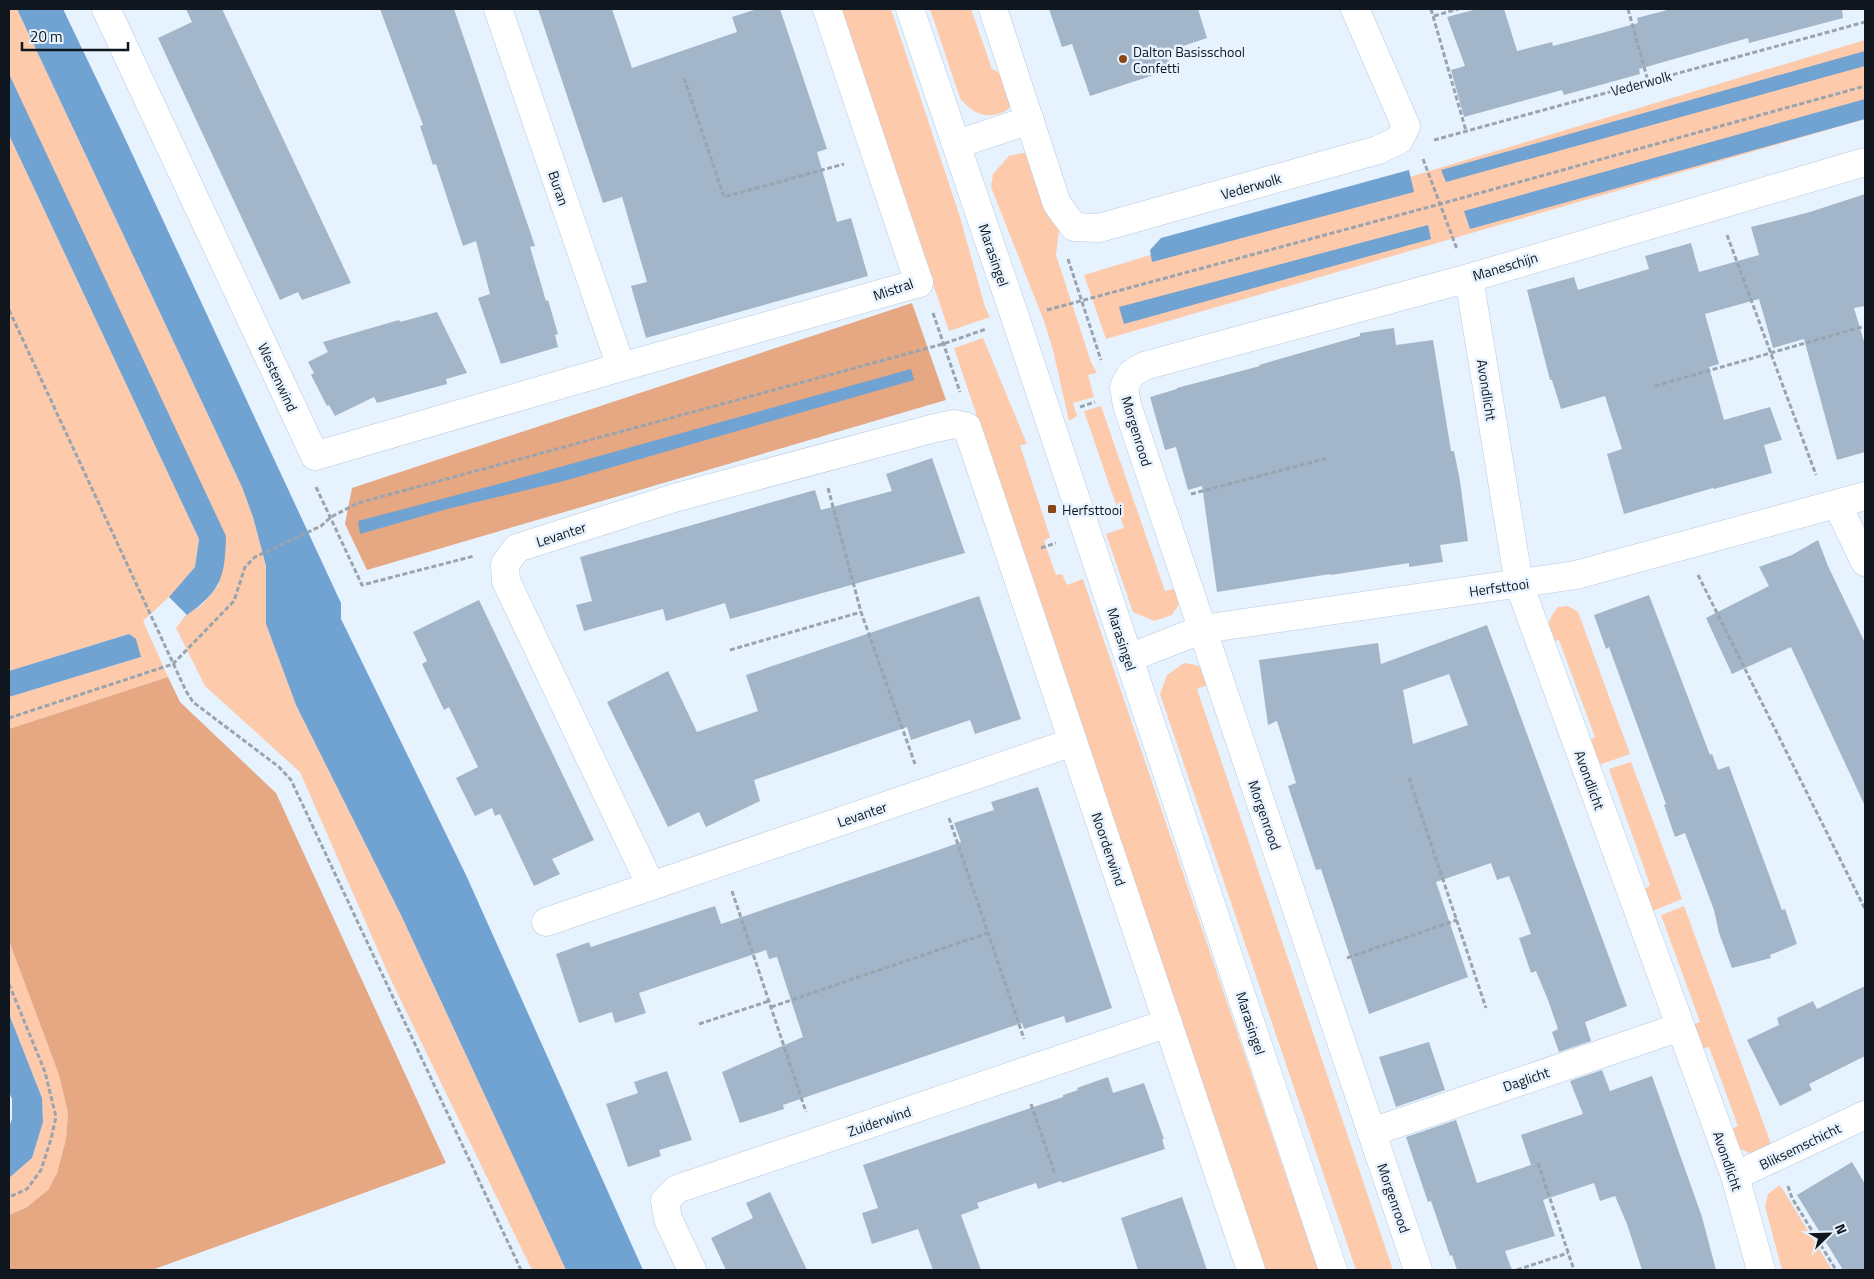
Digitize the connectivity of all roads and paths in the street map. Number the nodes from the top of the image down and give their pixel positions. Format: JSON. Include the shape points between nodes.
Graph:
{"nodes":[{"id":1,"x":106,"y":9,"type":"edge"},
{"id":2,"x":498,"y":9,"type":"edge"},
{"id":3,"x":827,"y":9,"type":"edge"},
{"id":4,"x":910,"y":9,"type":"edge"},
{"id":5,"x":993,"y":9,"type":"edge"},
{"id":6,"x":1355,"y":9,"type":"edge"},
{"id":7,"x":1431,"y":9,"type":"edge"},
{"id":8,"x":1458,"y":9,"type":"edge"},
{"id":9,"x":1628,"y":9,"type":"edge"},
{"id":10,"x":1434,"y":16,"type":"junction"},
{"id":11,"x":1865,"y":22,"type":"edge"},
{"id":12,"x":684,"y":78,"type":"dead end"},
{"id":13,"x":1648,"y":81,"type":"junction"},
{"id":14,"x":1865,"y":86,"type":"edge"},
{"id":15,"x":1030,"y":120,"type":"junction"},
{"id":16,"x":1466,"y":131,"type":"junction"},
{"id":17,"x":1412,"y":136,"type":"junction"},
{"id":18,"x":957,"y":144,"type":"junction"},
{"id":19,"x":876,"y":155,"type":"junction"},
{"id":20,"x":1865,"y":162,"type":"edge"},
{"id":21,"x":1440,"y":204,"type":"junction"},
{"id":22,"x":1716,"y":206,"type":"junction"},
{"id":23,"x":1074,"y":226,"type":"junction"},
{"id":24,"x":1468,"y":278,"type":"junction"},
{"id":25,"x":919,"y":283,"type":"junction"},
{"id":26,"x":1081,"y":300,"type":"junction"},
{"id":27,"x":9,"y":310,"type":"edge"},
{"id":28,"x":1016,"y":320,"type":"junction"},
{"id":29,"x":1865,"y":326,"type":"edge"},
{"id":30,"x":943,"y":344,"type":"junction"},
{"id":31,"x":1770,"y":352,"type":"junction"},
{"id":32,"x":621,"y":367,"type":"junction"},
{"id":33,"x":1136,"y":373,"type":"junction"},
{"id":34,"x":1655,"y":386,"type":"dead end"},
{"id":35,"x":967,"y":427,"type":"junction"},
{"id":36,"x":315,"y":456,"type":"junction"},
{"id":37,"x":1328,"y":458,"type":"dead end"},
{"id":38,"x":820,"y":459,"type":"junction"},
{"id":39,"x":1865,"y":496,"type":"edge"},
{"id":40,"x":1160,"y":502,"type":"junction"},
{"id":41,"x":1832,"y":505,"type":"junction"},
{"id":42,"x":331,"y":517,"type":"junction"},
{"id":43,"x":1683,"y":546,"type":"junction"},
{"id":44,"x":1865,"y":562,"type":"edge"},
{"id":45,"x":505,"y":564,"type":"junction"},
{"id":46,"x":1519,"y":584,"type":"junction"},
{"id":47,"x":861,"y":612,"type":"junction"},
{"id":48,"x":1203,"y":629,"type":"junction"},
{"id":49,"x":730,"y":650,"type":"dead end"},
{"id":50,"x":1129,"y":658,"type":"junction"},
{"id":51,"x":173,"y":664,"type":"junction"},
{"id":52,"x":9,"y":718,"type":"edge"},
{"id":53,"x":1073,"y":742,"type":"junction"},
{"id":54,"x":1410,"y":778,"type":"dead end"},
{"id":55,"x":932,"y":790,"type":"junction"},
{"id":56,"x":723,"y":862,"type":"junction"},
{"id":57,"x":651,"y":886,"type":"junction"},
{"id":58,"x":1865,"y":909,"type":"edge"},
{"id":59,"x":1457,"y":920,"type":"junction"},
{"id":60,"x":546,"y":922,"type":"dead end"},
{"id":61,"x":988,"y":933,"type":"junction"},
{"id":62,"x":1317,"y":968,"type":"junction"},
{"id":63,"x":9,"y":984,"type":"edge"},
{"id":64,"x":769,"y":1001,"type":"junction"},
{"id":65,"x":771,"y":1007,"type":"junction"},
{"id":66,"x":1486,"y":1008,"type":"dead end"},
{"id":67,"x":1168,"y":1023,"type":"junction"},
{"id":68,"x":699,"y":1024,"type":"dead end"},
{"id":69,"x":1680,"y":1027,"type":"junction"},
{"id":70,"x":1028,"y":1071,"type":"junction"},
{"id":71,"x":1865,"y":1114,"type":"edge"},
{"id":72,"x":1372,"y":1132,"type":"junction"},
{"id":73,"x":816,"y":1142,"type":"junction"},
{"id":74,"x":1778,"y":1157,"type":"junction"},
{"id":75,"x":1538,"y":1163,"type":"dead end"},
{"id":76,"x":1055,"y":1174,"type":"dead end"},
{"id":77,"x":1735,"y":1176,"type":"junction"},
{"id":78,"x":9,"y":1197,"type":"edge"},
{"id":79,"x":1568,"y":1253,"type":"junction"},
{"id":80,"x":521,"y":1270,"type":"edge"},
{"id":81,"x":692,"y":1270,"type":"edge"},
{"id":82,"x":1251,"y":1270,"type":"edge"},
{"id":83,"x":1333,"y":1270,"type":"edge"},
{"id":84,"x":1418,"y":1270,"type":"edge"},
{"id":85,"x":1517,"y":1270,"type":"edge"},
{"id":86,"x":1574,"y":1270,"type":"edge"},
{"id":87,"x":1761,"y":1270,"type":"edge"},
{"id":88,"x":1836,"y":1270,"type":"edge"}],
"edges":[{"from":1,"to":36,"type":"street","name":"Westenwind"},
{"from":2,"to":32,"type":"street","name":"Buran"},
{"from":3,"to":19,"type":"street","name":"Mistral"},
{"from":4,"to":18,"type":"street","name":"Marasingel"},
{"from":5,"to":15,"type":"street"},
{"from":6,"to":17,"type":"street"},
{"from":7,"to":10,"type":"path"},
{"from":8,"to":10,"type":"path"},
{"from":9,"to":13,"type":"path"},
{"from":10,"to":16,"type":"path"},
{"from":11,"to":13,"type":"path","name":"Vederwolk"},
{"from":12,"to":19,"type":"path","via":[[724,197]]},
{"from":13,"to":16,"type":"path","name":"Vederwolk"},
{"from":14,"to":21,"type":"path"},
{"from":15,"to":18,"type":"street"},
{"from":15,"to":23,"type":"street","via":[[1057,204]]},
{"from":16,"to":17,"type":"path","name":"Vederwolk"},
{"from":17,"to":21,"type":"path"},
{"from":17,"to":23,"type":"street","name":"Vederwolk","via":[[1378,150],[1099,228]]},
{"from":18,"to":28,"type":"street","name":"Marasingel"},
{"from":19,"to":25,"type":"street","name":"Mistral"},
{"from":20,"to":22,"type":"street","name":"Maneschijn"},
{"from":21,"to":24,"type":"path"},
{"from":21,"to":26,"type":"path"},
{"from":22,"to":24,"type":"street","name":"Maneschijn"},
{"from":22,"to":31,"type":"path"},
{"from":23,"to":26,"type":"path","via":[[1067,254]]},
{"from":24,"to":33,"type":"street","name":"Maneschijn"},
{"from":24,"to":46,"type":"street","name":"Avondlicht"},
{"from":25,"to":30,"type":"path"},
{"from":25,"to":32,"type":"street","name":"Mistral"},
{"from":26,"to":28,"type":"path"},
{"from":26,"to":33,"type":"path","via":[[1104,366]]},
{"from":27,"to":51,"type":"path"},
{"from":28,"to":30,"type":"path"},
{"from":28,"to":50,"type":"street","name":"Marasingel"},
{"from":29,"to":31,"type":"path"},
{"from":30,"to":35,"type":"path","via":[[964,406]]},
{"from":30,"to":42,"type":"path","via":[[358,503]]},
{"from":31,"to":34,"type":"path"},
{"from":31,"to":41,"type":"path"},
{"from":32,"to":36,"type":"street"},
{"from":33,"to":40,"type":"street","name":"Morgenrood","via":[[1124,387],[1127,405]]},
{"from":35,"to":38,"type":"street","name":"Levanter","via":[[954,424],[931,429]]},
{"from":35,"to":53,"type":"street","name":"Noorderwind"},
{"from":36,"to":42,"type":"path","via":[[310,474]]},
{"from":37,"to":40,"type":"path"},
{"from":38,"to":45,"type":"street","name":"Levanter","via":[[674,498],[517,548]]},
{"from":38,"to":47,"type":"path"},
{"from":39,"to":41,"type":"street","name":"Herfsttooi"},
{"from":40,"to":48,"type":"street","name":"Morgenrood"},
{"from":41,"to":43,"type":"street","name":"Herfsttooi"},
{"from":41,"to":44,"type":"street"},
{"from":42,"to":45,"type":"path","via":[[362,585],[480,554]]},
{"from":42,"to":51,"type":"path","via":[[321,526],[254,557],[245,567],[234,601]]},
{"from":43,"to":46,"type":"street","name":"Herfsttooi","via":[[1576,575]]},
{"from":43,"to":58,"type":"path"},
{"from":45,"to":57,"type":"street","via":[[506,580]]},
{"from":46,"to":48,"type":"street","name":"Herfsttooi"},
{"from":46,"to":69,"type":"street","name":"Avondlicht"},
{"from":47,"to":49,"type":"path"},
{"from":47,"to":55,"type":"path"},
{"from":48,"to":50,"type":"street","name":"Herfsttooi"},
{"from":48,"to":62,"type":"street","name":"Morgenrood"},
{"from":50,"to":83,"type":"street","name":"Marasingel"},
{"from":51,"to":52,"type":"path"},
{"from":51,"to":80,"type":"path","via":[[193,702],[279,767],[291,780]]},
{"from":53,"to":55,"type":"street","name":"Levanter"},
{"from":53,"to":67,"type":"street","name":"Noorderwind"},
{"from":54,"to":59,"type":"path"},
{"from":55,"to":56,"type":"street","name":"Levanter"},
{"from":55,"to":61,"type":"path"},
{"from":56,"to":57,"type":"street","name":"Levanter"},
{"from":56,"to":64,"type":"path"},
{"from":57,"to":60,"type":"street","name":"Levanter"},
{"from":59,"to":62,"type":"path"},
{"from":59,"to":66,"type":"path"},
{"from":61,"to":65,"type":"path"},
{"from":61,"to":70,"type":"path"},
{"from":62,"to":72,"type":"street","name":"Morgenrood"},
{"from":63,"to":78,"type":"path","via":[[45,1072],[56,1117],[41,1170],[27,1189]]},
{"from":64,"to":65,"type":"path"},
{"from":64,"to":68,"type":"path"},
{"from":65,"to":73,"type":"path"},
{"from":67,"to":70,"type":"street","name":"Zuiderwind"},
{"from":67,"to":82,"type":"street","name":"Noorderwind"},
{"from":69,"to":72,"type":"street","name":"Daglicht"},
{"from":69,"to":77,"type":"street","name":"Avondlicht"},
{"from":70,"to":73,"type":"street","name":"Zuiderwind"},
{"from":70,"to":76,"type":"path"},
{"from":71,"to":74,"type":"street","name":"Bliksemschicht"},
{"from":72,"to":84,"type":"street","name":"Morgenrood"},
{"from":73,"to":81,"type":"street","name":"Zuiderwind","via":[[677,1189],[665,1201],[668,1219]]},
{"from":74,"to":77,"type":"street","name":"Bliksemschicht"},
{"from":74,"to":88,"type":"path","via":[[1792,1198]]},
{"from":75,"to":79,"type":"path"},
{"from":77,"to":87,"type":"street","name":"Avondlicht"},
{"from":79,"to":85,"type":"path"},
{"from":79,"to":86,"type":"path"}]}
